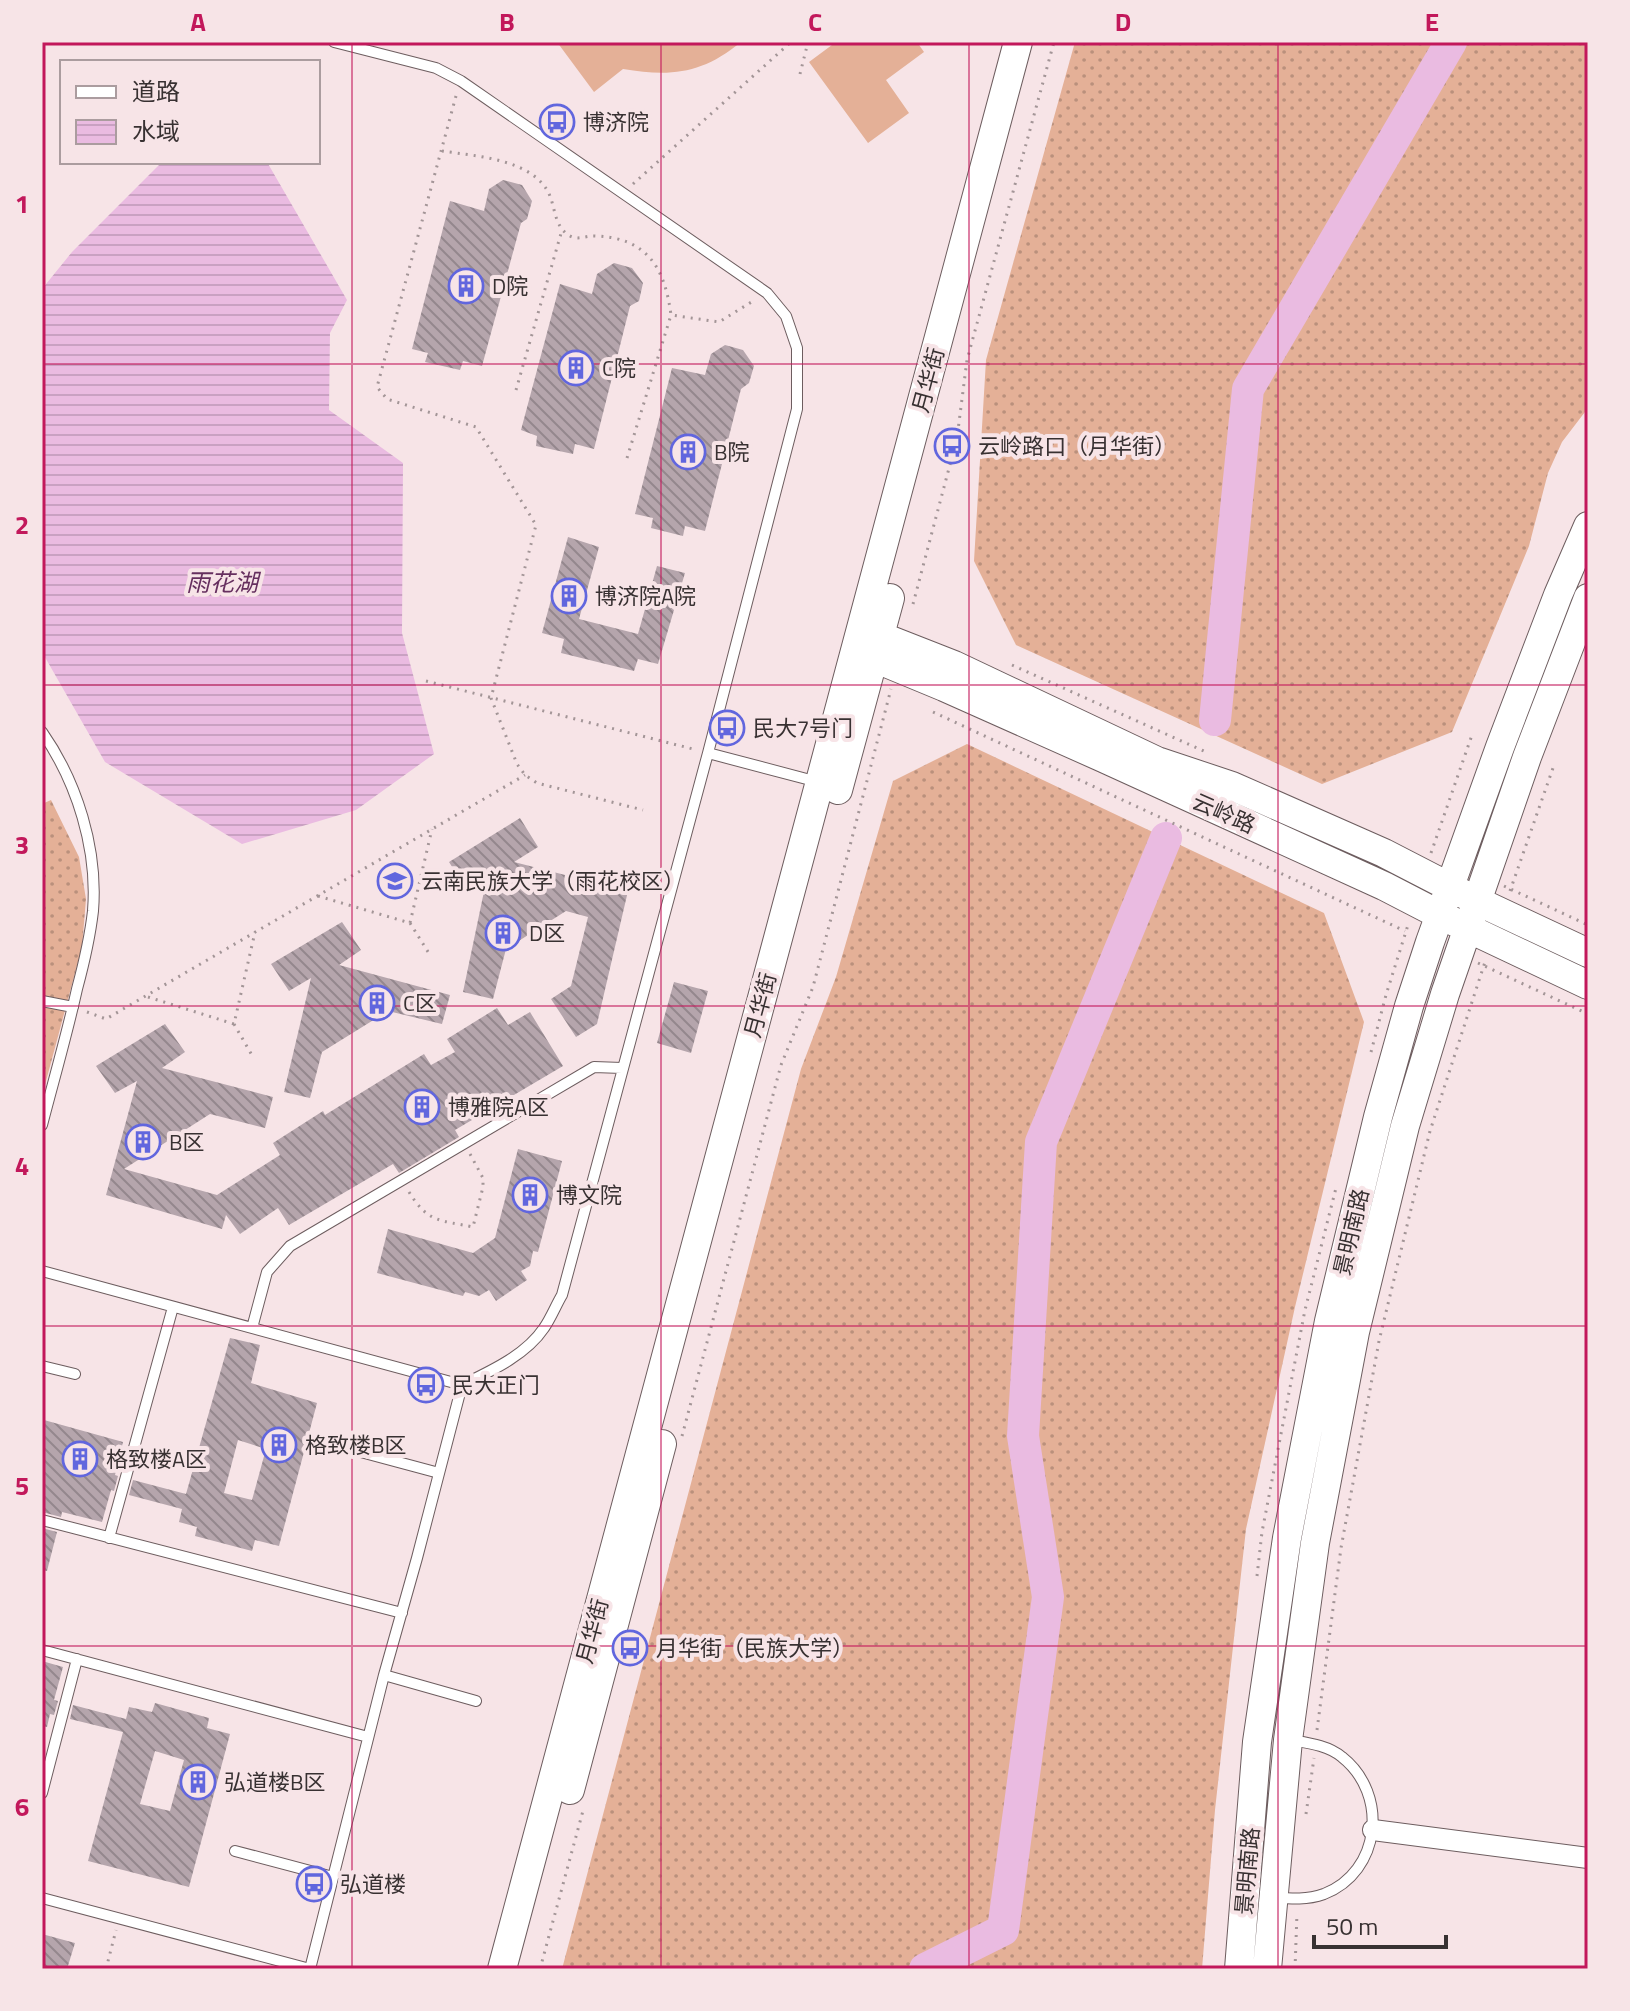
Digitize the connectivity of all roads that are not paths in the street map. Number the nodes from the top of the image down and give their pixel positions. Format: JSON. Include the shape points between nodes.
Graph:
{"nodes":[{"id":1,"x":334,"y":42,"type":"edge"},
{"id":2,"x":1018,"y":42,"type":"edge"},
{"id":3,"x":1038,"y":42,"type":"edge"},
{"id":4,"x":1588,"y":526,"type":"edge"},
{"id":5,"x":1588,"y":598,"type":"edge"},
{"id":6,"x":873,"y":649,"type":"junction"},
{"id":7,"x":42,"y":732,"type":"edge"},
{"id":8,"x":708,"y":753,"type":"junction"},
{"id":9,"x":820,"y":782,"type":"junction"},
{"id":10,"x":1450,"y":888,"type":"junction"},
{"id":11,"x":1440,"y":915,"type":"junction"},
{"id":12,"x":1476,"y":924,"type":"junction"},
{"id":13,"x":1588,"y":953,"type":"edge"},
{"id":14,"x":1588,"y":985,"type":"edge"},
{"id":15,"x":42,"y":1001,"type":"edge"},
{"id":16,"x":73,"y":1007,"type":"junction"},
{"id":17,"x":622,"y":1068,"type":"junction"},
{"id":18,"x":42,"y":1125,"type":"edge"},
{"id":19,"x":42,"y":1271,"type":"edge"},
{"id":20,"x":173,"y":1307,"type":"junction"},
{"id":21,"x":252,"y":1328,"type":"junction"},
{"id":22,"x":42,"y":1366,"type":"edge"},
{"id":23,"x":75,"y":1374,"type":"dead end"},
{"id":24,"x":462,"y":1385,"type":"junction"},
{"id":25,"x":357,"y":1451,"type":"dead end"},
{"id":26,"x":439,"y":1473,"type":"junction"},
{"id":27,"x":42,"y":1520,"type":"edge"},
{"id":28,"x":109,"y":1538,"type":"junction"},
{"id":29,"x":402,"y":1613,"type":"junction"},
{"id":30,"x":42,"y":1650,"type":"edge"},
{"id":31,"x":77,"y":1659,"type":"junction"},
{"id":32,"x":384,"y":1675,"type":"junction"},
{"id":33,"x":476,"y":1701,"type":"dead end"},
{"id":34,"x":368,"y":1737,"type":"junction"},
{"id":35,"x":1302,"y":1742,"type":"junction"},
{"id":36,"x":42,"y":1793,"type":"edge"},
{"id":37,"x":1373,"y":1830,"type":"junction"},
{"id":38,"x":235,"y":1851,"type":"dead end"},
{"id":39,"x":1588,"y":1858,"type":"edge"},
{"id":40,"x":333,"y":1877,"type":"junction"},
{"id":41,"x":42,"y":1898,"type":"edge"},
{"id":42,"x":1285,"y":1898,"type":"junction"},
{"id":43,"x":310,"y":1969,"type":"edge"},
{"id":44,"x":502,"y":1969,"type":"edge"},
{"id":45,"x":522,"y":1969,"type":"edge"},
{"id":46,"x":1239,"y":1969,"type":"edge"},
{"id":47,"x":1267,"y":1969,"type":"edge"}],
"edges":[{"from":1,"to":8,"type":"lane","via":[[436,68],[461,81],[767,293],[786,316],[797,348],[797,409]]},
{"from":2,"to":6,"type":"street","name":"月华街"},
{"from":3,"to":6,"type":"street","name":"月华街"},
{"from":4,"to":10,"type":"street","name":"景明南路"},
{"from":5,"to":12,"type":"street","name":"景明南路","via":[[1527,757]]},
{"from":6,"to":9,"type":"street","name":"月华街"},
{"from":6,"to":10,"type":"street","name":"云岭路","via":[[954,665],[1157,761],[1232,786],[1384,853]]},
{"from":6,"to":11,"type":"street","name":"云岭路"},
{"from":6,"to":45,"type":"street","name":"月华街"},
{"from":7,"to":16,"type":"lane","via":[[75,792],[91,849],[93,908]]},
{"from":8,"to":9,"type":"lane"},
{"from":8,"to":17,"type":"lane"},
{"from":9,"to":44,"type":"street","name":"月华街"},
{"from":10,"to":11,"type":"street","name":"景明南路"},
{"from":10,"to":12,"type":"street","name":"云岭路"},
{"from":11,"to":12,"type":"street","name":"云岭路"},
{"from":11,"to":46,"type":"street","name":"景明南路","via":[[1371,1146],[1329,1321],[1287,1538],[1257,1742]]},
{"from":12,"to":13,"type":"street","name":"云岭路"},
{"from":12,"to":14,"type":"street","name":"云岭路","via":[[1488,953]]},
{"from":12,"to":35,"type":"street","name":"景明南路","via":[[1405,1126],[1355,1332],[1315,1543]]},
{"from":15,"to":16,"type":"lane"},
{"from":16,"to":18,"type":"lane"},
{"from":17,"to":21,"type":"lane","via":[[594,1067],[290,1246],[267,1272]]},
{"from":17,"to":24,"type":"lane","via":[[562,1295],[543,1330],[517,1354]]},
{"from":19,"to":20,"type":"lane"},
{"from":20,"to":21,"type":"lane"},
{"from":20,"to":28,"type":"lane"},
{"from":21,"to":24,"type":"lane"},
{"from":22,"to":23,"type":"lane"},
{"from":24,"to":26,"type":"lane"},
{"from":25,"to":26,"type":"lane"},
{"from":26,"to":29,"type":"lane"},
{"from":27,"to":28,"type":"lane"},
{"from":28,"to":29,"type":"lane"},
{"from":29,"to":32,"type":"lane"},
{"from":30,"to":31,"type":"lane"},
{"from":31,"to":34,"type":"lane"},
{"from":31,"to":36,"type":"lane"},
{"from":32,"to":33,"type":"lane"},
{"from":32,"to":34,"type":"lane"},
{"from":34,"to":40,"type":"lane"},
{"from":35,"to":37,"type":"lane","via":[[1341,1756],[1361,1776],[1372,1802]]},
{"from":35,"to":42,"type":"street","name":"景明南路"},
{"from":37,"to":39,"type":"street"},
{"from":37,"to":42,"type":"lane","via":[[1365,1857],[1348,1879],[1324,1894]]},
{"from":38,"to":40,"type":"lane"},
{"from":40,"to":43,"type":"lane"},
{"from":41,"to":43,"type":"lane"},
{"from":42,"to":47,"type":"street","name":"景明南路"}]}
